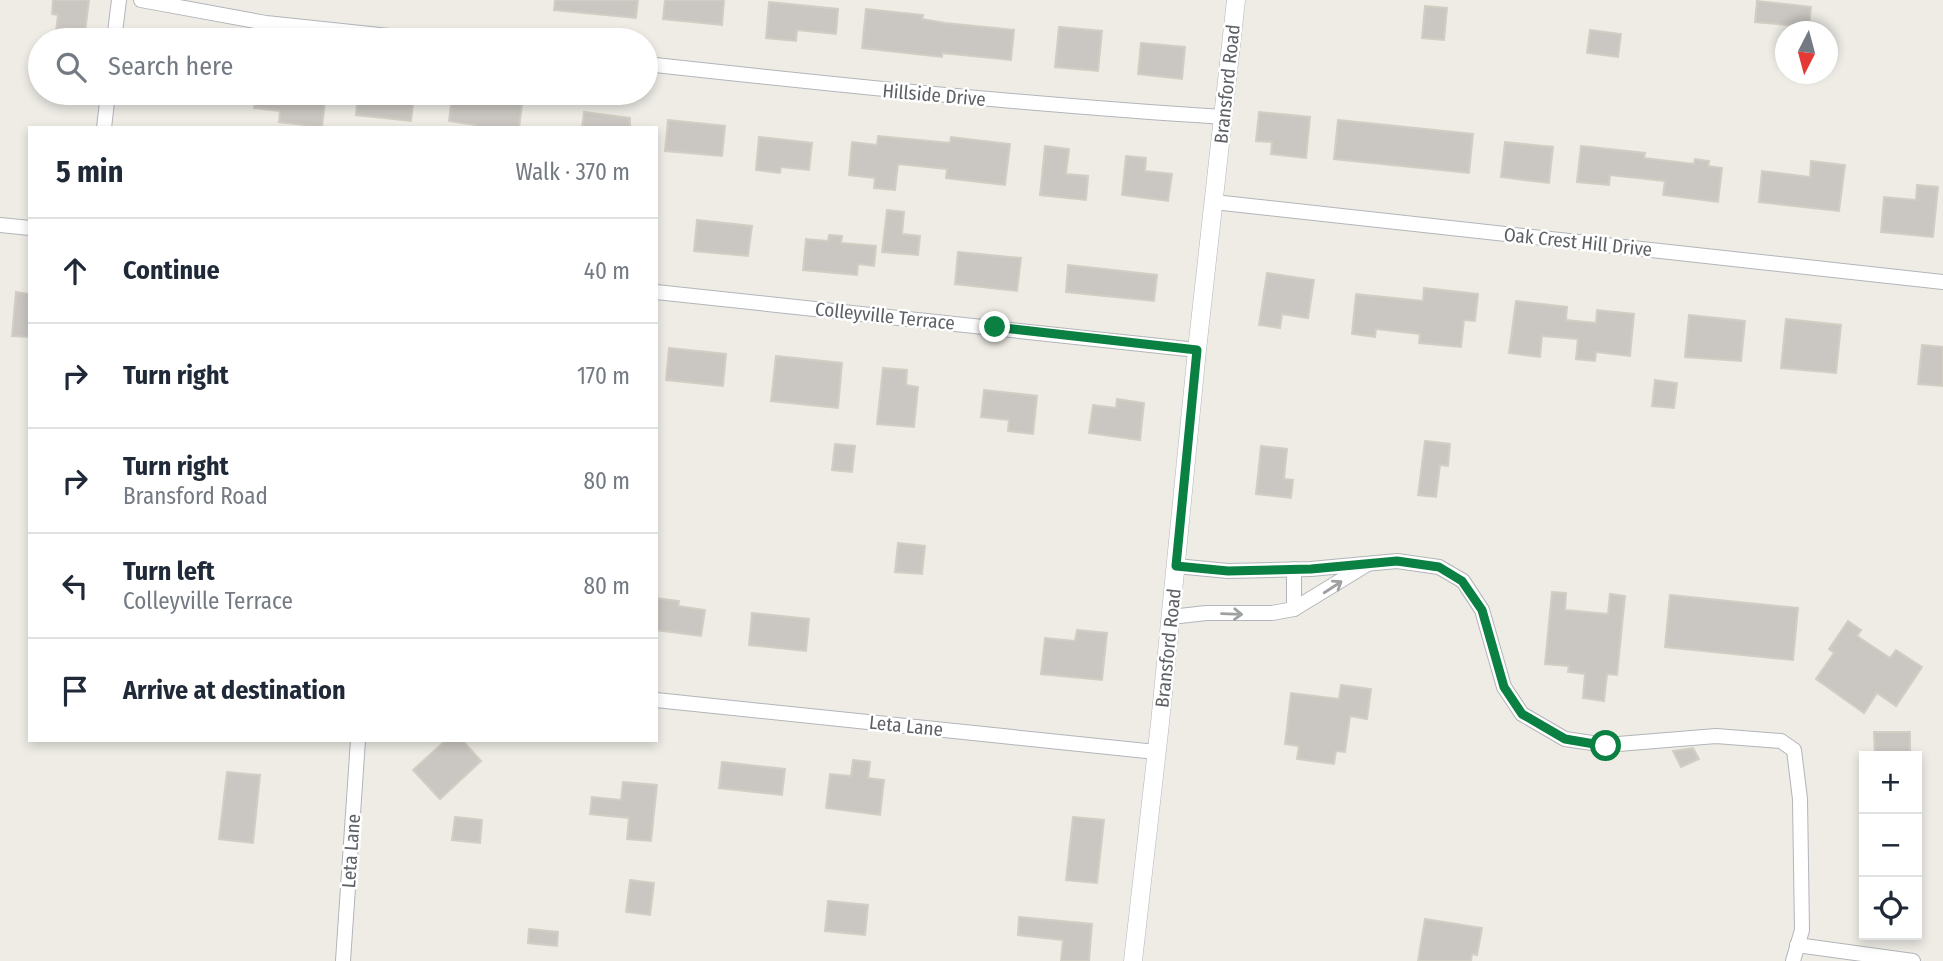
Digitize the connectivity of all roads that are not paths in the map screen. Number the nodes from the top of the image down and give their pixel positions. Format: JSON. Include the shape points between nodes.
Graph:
{"nodes":[{"id":1,"x":119,"y":0,"type":"edge"},
{"id":2,"x":141,"y":0,"type":"edge"},
{"id":3,"x":1236,"y":0,"type":"edge"},
{"id":4,"x":116,"y":28,"type":"edge"},
{"id":5,"x":314,"y":28,"type":"edge"},
{"id":6,"x":658,"y":65,"type":"edge"},
{"id":7,"x":107,"y":105,"type":"edge"},
{"id":8,"x":1224,"y":117,"type":"junction"},
{"id":9,"x":104,"y":126,"type":"edge"},
{"id":10,"x":1214,"y":202,"type":"junction"},
{"id":11,"x":0,"y":225,"type":"edge"},
{"id":12,"x":28,"y":228,"type":"edge"},
{"id":13,"x":1943,"y":282,"type":"edge"},
{"id":14,"x":658,"y":292,"type":"edge"},
{"id":15,"x":1197,"y":350,"type":"junction"},
{"id":16,"x":1370,"y":562,"type":"junction"},
{"id":17,"x":1176,"y":566,"type":"junction"},
{"id":18,"x":1294,"y":569,"type":"junction"},
{"id":19,"x":1294,"y":609,"type":"junction"},
{"id":20,"x":1171,"y":617,"type":"junction"},
{"id":21,"x":658,"y":700,"type":"edge"},
{"id":22,"x":358,"y":742,"type":"edge"},
{"id":23,"x":1156,"y":752,"type":"junction"},
{"id":24,"x":1797,"y":945,"type":"junction"},
{"id":25,"x":343,"y":961,"type":"edge"},
{"id":26,"x":1133,"y":961,"type":"edge"},
{"id":27,"x":1793,"y":961,"type":"edge"},
{"id":28,"x":1913,"y":961,"type":"edge"}],
"edges":[{"from":1,"to":4,"type":"street"},
{"from":2,"to":5,"type":"street"},
{"from":3,"to":8,"type":"street","name":"Bransford Road"},
{"from":6,"to":8,"type":"street","name":"Hillside Drive","via":[[1077,108]]},
{"from":7,"to":9,"type":"street"},
{"from":8,"to":10,"type":"street","name":"Bransford Road"},
{"from":10,"to":13,"type":"street","name":"Oak Crest Hill Drive"},
{"from":10,"to":15,"type":"street","name":"Bransford Road"},
{"from":11,"to":12,"type":"street"},
{"from":14,"to":15,"type":"street","name":"Colleyville Terrace"},
{"from":15,"to":17,"type":"street","name":"Bransford Road"},
{"from":16,"to":18,"type":"street"},
{"from":19,"to":16,"type":"street","one_way":true},
{"from":16,"to":24,"type":"street","via":[[1439,567],[1462,581],[1482,610],[1504,687],[1522,714],[1565,739],[1606,746],[1716,736],[1781,741],[1794,750],[1800,799],[1802,930]]},
{"from":17,"to":18,"type":"street","via":[[1228,571]]},
{"from":17,"to":20,"type":"street","name":"Bransford Road"},
{"from":18,"to":19,"type":"street"},
{"from":20,"to":19,"type":"street","one_way":true},
{"from":20,"to":23,"type":"street","name":"Bransford Road"},
{"from":21,"to":23,"type":"street","name":"Leta Lane"},
{"from":22,"to":25,"type":"street","name":"Leta Lane"},
{"from":23,"to":26,"type":"street","name":"Bransford Road"},
{"from":24,"to":27,"type":"street"},
{"from":24,"to":28,"type":"street"}]}
